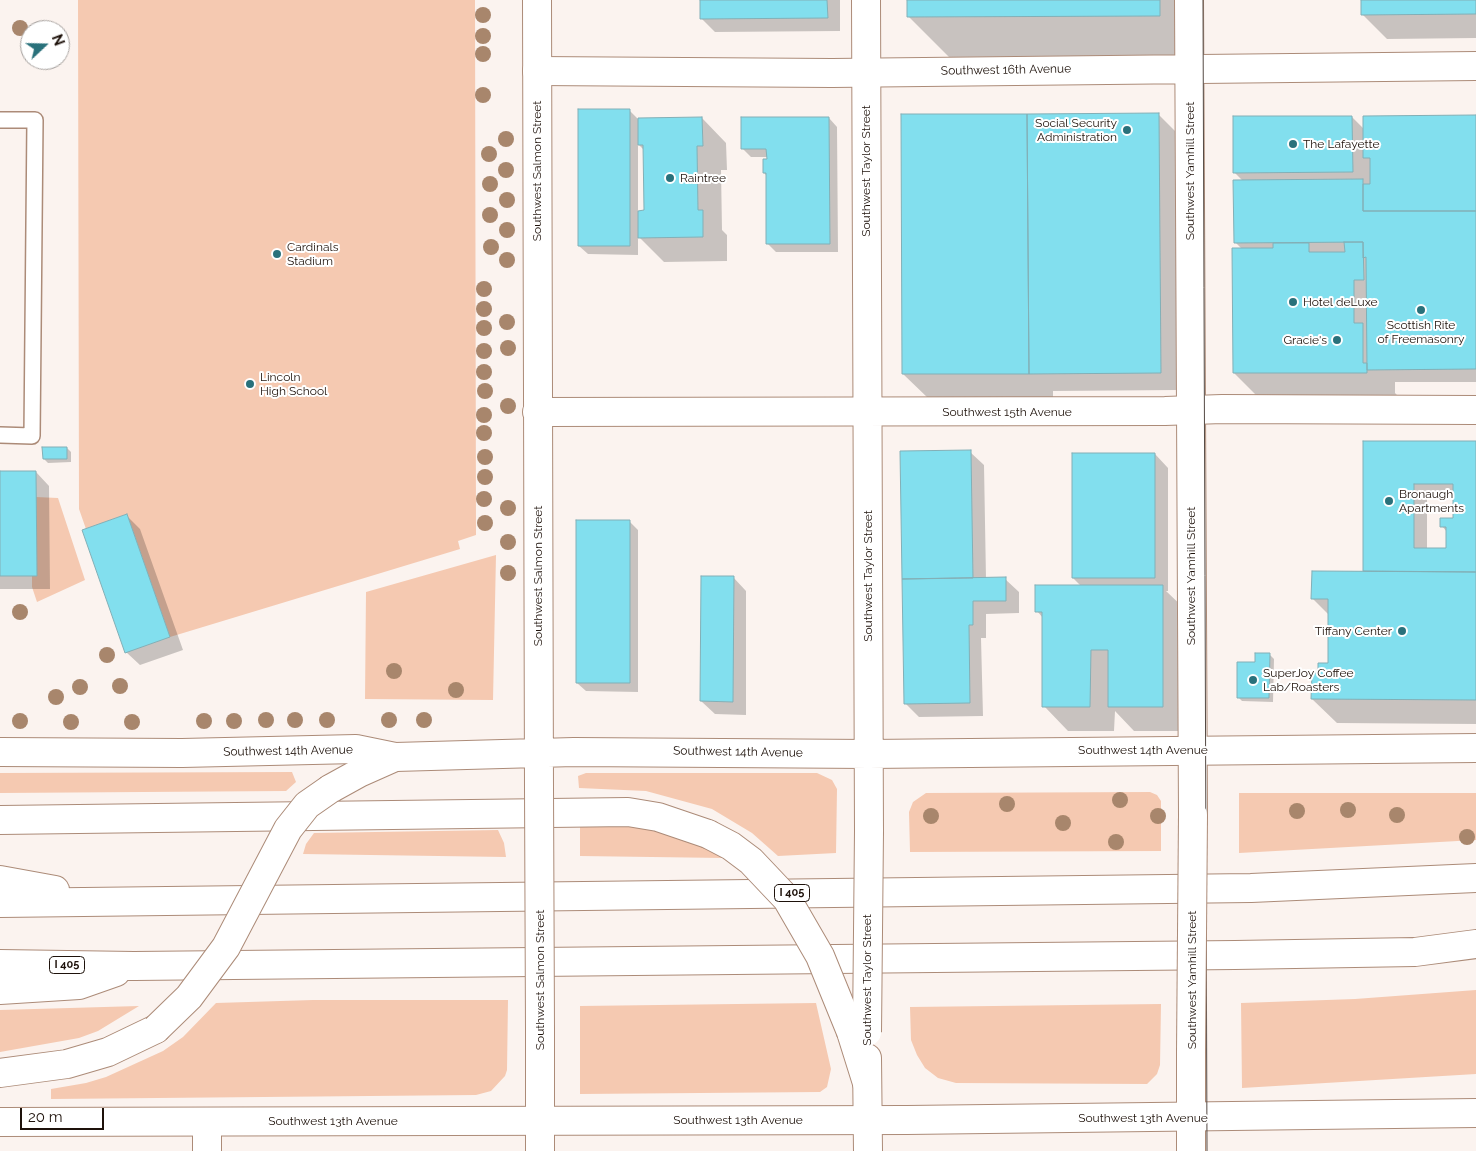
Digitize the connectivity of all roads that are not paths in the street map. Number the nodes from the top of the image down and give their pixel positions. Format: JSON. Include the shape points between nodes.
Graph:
{"nodes":[{"id":1,"x":537,"y":0,"type":"edge"},
{"id":2,"x":866,"y":0,"type":"edge"},
{"id":3,"x":1189,"y":0,"type":"edge"},
{"id":4,"x":1476,"y":66,"type":"edge"},
{"id":5,"x":1189,"y":68,"type":"junction"},
{"id":6,"x":537,"y":71,"type":"junction"},
{"id":7,"x":866,"y":72,"type":"junction"},
{"id":8,"x":0,"y":120,"type":"edge"},
{"id":9,"x":1191,"y":410,"type":"junction"},
{"id":10,"x":1476,"y":410,"type":"edge"},
{"id":11,"x":537,"y":412,"type":"junction"},
{"id":12,"x":866,"y":412,"type":"junction"},
{"id":13,"x":0,"y":435,"type":"edge"},
{"id":14,"x":1476,"y":748,"type":"edge"},
{"id":15,"x":1192,"y":749,"type":"junction"},
{"id":16,"x":0,"y":752,"type":"edge"},
{"id":17,"x":538,"y":752,"type":"junction"},
{"id":18,"x":869,"y":754,"type":"junction"},
{"id":19,"x":395,"y":757,"type":"junction"},
{"id":20,"x":0,"y":820,"type":"edge"},
{"id":21,"x":1476,"y":878,"type":"edge"},
{"id":22,"x":0,"y":880,"type":"edge"},
{"id":23,"x":108,"y":900,"type":"junction"},
{"id":24,"x":0,"y":903,"type":"edge"},
{"id":25,"x":1476,"y":944,"type":"edge"},
{"id":26,"x":0,"y":964,"type":"edge"},
{"id":27,"x":134,"y":966,"type":"junction"},
{"id":28,"x":0,"y":990,"type":"edge"},
{"id":29,"x":859,"y":1032,"type":"junction"},
{"id":30,"x":0,"y":1073,"type":"edge"},
{"id":31,"x":1476,"y":1113,"type":"edge"},
{"id":32,"x":1191,"y":1117,"type":"junction"},
{"id":33,"x":868,"y":1120,"type":"junction"},
{"id":34,"x":540,"y":1121,"type":"junction"},
{"id":35,"x":0,"y":1122,"type":"edge"},
{"id":36,"x":207,"y":1122,"type":"junction"},
{"id":37,"x":207,"y":1151,"type":"edge"},
{"id":38,"x":540,"y":1151,"type":"edge"},
{"id":39,"x":868,"y":1151,"type":"edge"},
{"id":40,"x":1192,"y":1151,"type":"edge"}],
"edges":[{"from":1,"to":6,"type":"main road","name":"Southwest Salmon Street"},
{"from":2,"to":7,"type":"main road","name":"Southwest Taylor Street"},
{"from":3,"to":5,"type":"main road","name":"Southwest Yamhill Street"},
{"from":4,"to":5,"type":"main road","name":"Southwest 16th Avenue"},
{"from":5,"to":7,"type":"main road","name":"Southwest 16th Avenue"},
{"from":5,"to":9,"type":"main road","name":"Southwest Yamhill Street"},
{"from":6,"to":7,"type":"main road","name":"Southwest 16th Avenue"},
{"from":6,"to":11,"type":"main road","name":"Southwest Salmon Street"},
{"from":7,"to":12,"type":"main road","name":"Southwest Taylor Street"},
{"from":8,"to":13,"type":"lane","via":[[35,120],[35,130],[32,436]]},
{"from":9,"to":10,"type":"main road","name":"Southwest 15th Avenue"},
{"from":9,"to":12,"type":"main road","name":"Southwest 15th Avenue"},
{"from":9,"to":15,"type":"main road","name":"Southwest Yamhill Street"},
{"from":11,"to":12,"type":"main road","name":"Southwest 15th Avenue"},
{"from":11,"to":17,"type":"main road","name":"Southwest Salmon Street"},
{"from":12,"to":18,"type":"main road","name":"Southwest Taylor Street"},
{"from":14,"to":15,"type":"main road","name":"Southwest 14th Avenue"},
{"from":15,"to":18,"type":"main road","name":"Southwest 14th Avenue"},
{"from":15,"to":32,"type":"main road","name":"Southwest Yamhill Street","bridge":true},
{"from":16,"to":19,"type":"main road","name":"Southwest 14th Avenue","via":[[356,750]]},
{"from":17,"to":18,"type":"main road","name":"Southwest 14th Avenue"},
{"from":17,"to":19,"type":"main road","name":"Southwest 14th Avenue"},
{"from":17,"to":34,"type":"main road","name":"Southwest Salmon Street","bridge":true},
{"from":18,"to":29,"type":"main road","name":"Southwest Taylor Street","bridge":true,"via":[[869,831]]},
{"from":19,"to":30,"type":"main road","bridge":true,"via":[[330,789],[307,805],[288,829],[220,955],[189,997],[156,1029],[129,1044],[76,1062]]},
{"from":20,"to":29,"type":"main road","bridge":true,"via":[[628,812],[658,817],[708,834],[731,846],[770,879],[787,899]]},
{"from":21,"to":23,"type":"main road","number":"I 405","via":[[1251,888]]},
{"from":22,"to":23,"type":"main road"},
{"from":23,"to":24,"type":"main road","number":"I 405"},
{"from":25,"to":27,"type":"main road","number":"I 405","via":[[1415,952],[1244,955]]},
{"from":26,"to":27,"type":"main road","number":"I 405"},
{"from":27,"to":28,"type":"main road","via":[[79,985]]},
{"from":29,"to":33,"type":"main road","via":[[867,1083]]},
{"from":31,"to":32,"type":"main road","name":"Southwest 13th Avenue"},
{"from":32,"to":33,"type":"main road","name":"Southwest 13th Avenue"},
{"from":32,"to":40,"type":"main road","name":"Southwest Yamhill Street"},
{"from":33,"to":34,"type":"main road","name":"Southwest 13th Avenue"},
{"from":33,"to":39,"type":"main road"},
{"from":34,"to":36,"type":"main road","name":"Southwest 13th Avenue"},
{"from":34,"to":38,"type":"main road","name":"Southwest Salmon Street"},
{"from":35,"to":36,"type":"main road","name":"Southwest 13th Avenue"},
{"from":36,"to":37,"type":"main road"}]}
